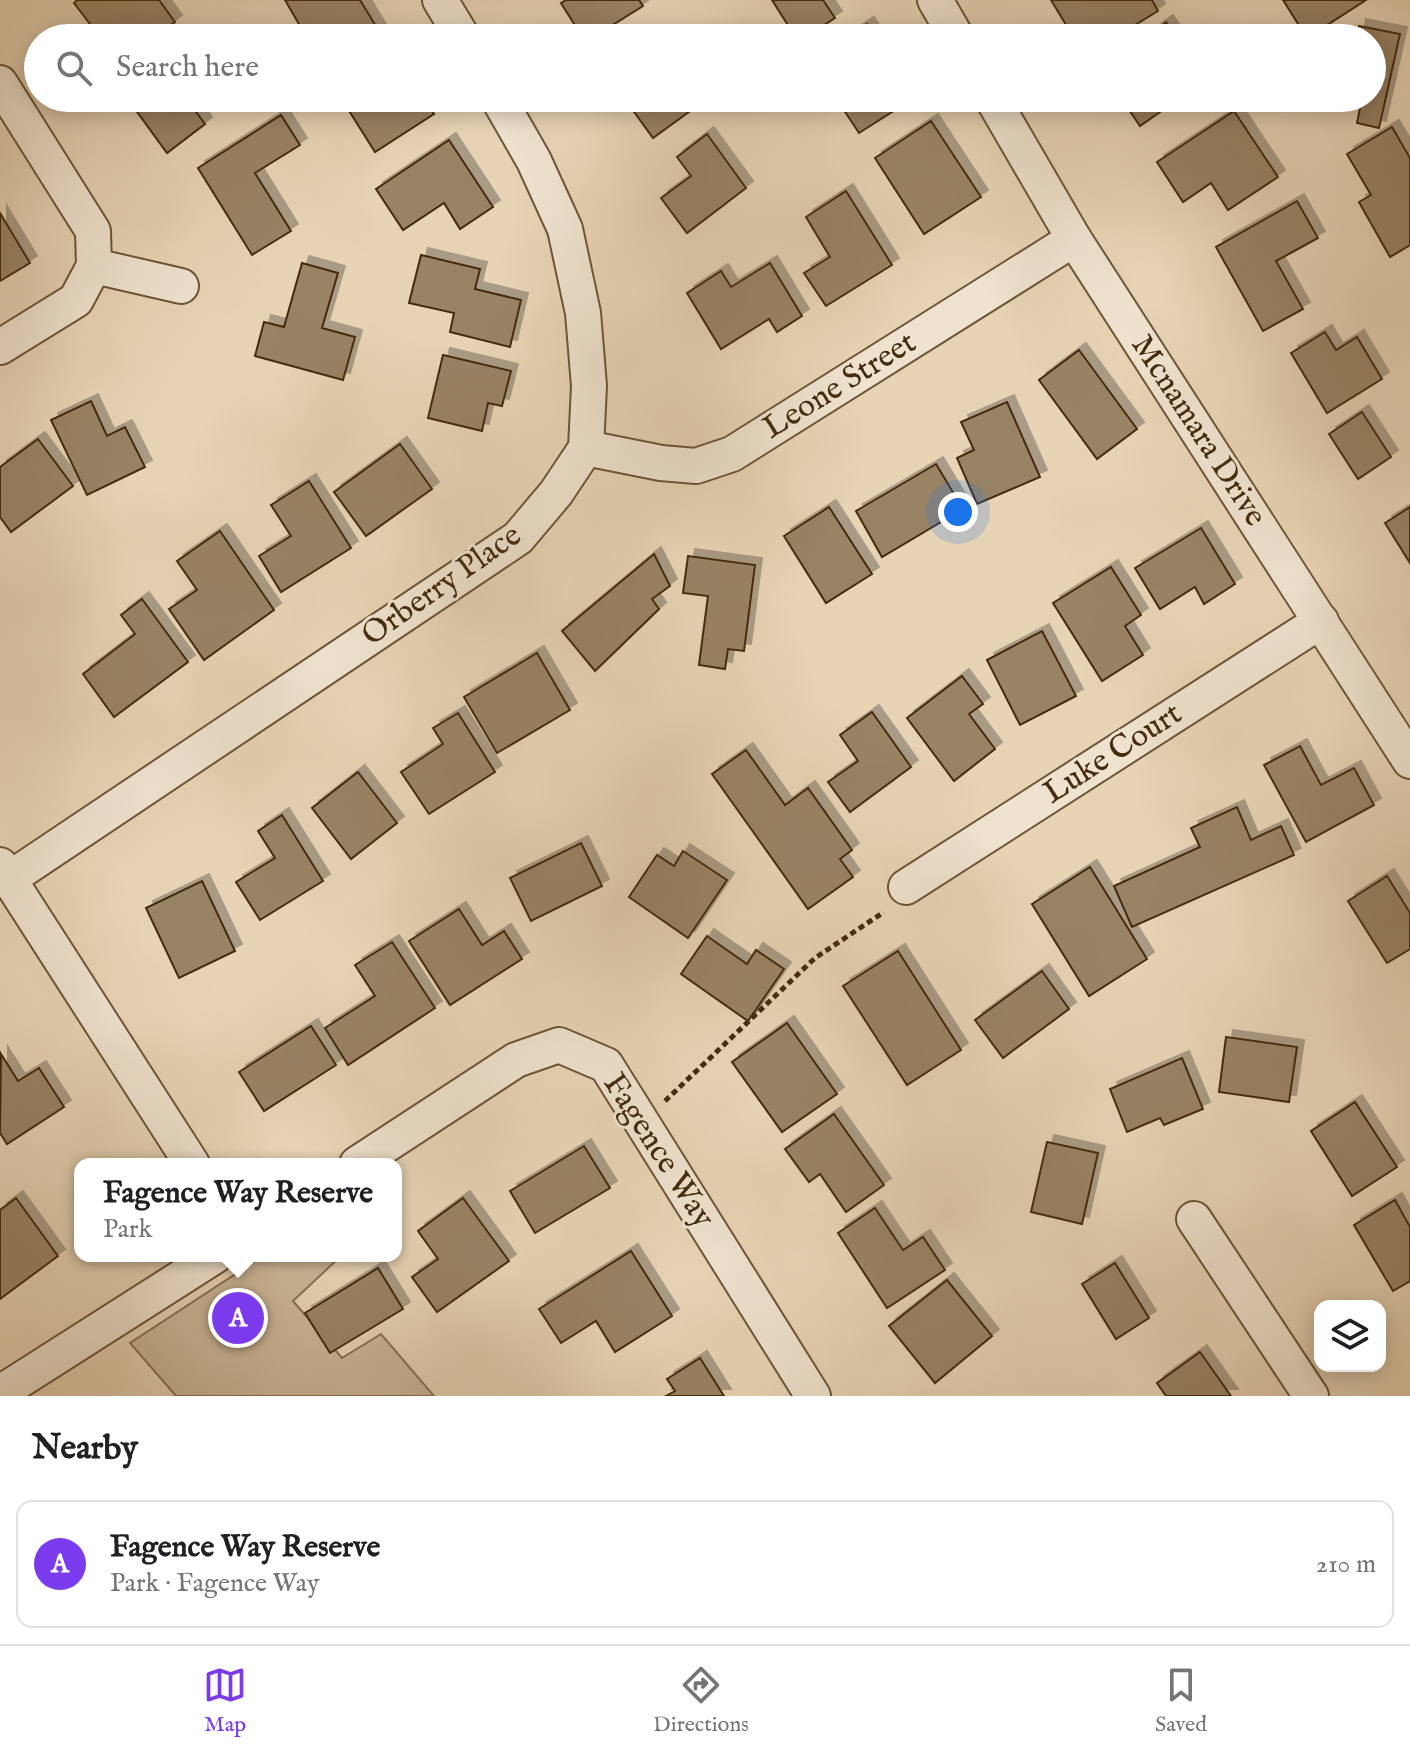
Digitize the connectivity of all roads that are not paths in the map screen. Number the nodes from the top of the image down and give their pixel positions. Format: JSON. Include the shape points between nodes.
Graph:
{"nodes":[{"id":1,"x":440,"y":0,"type":"edge"},
{"id":2,"x":935,"y":0,"type":"edge"},
{"id":3,"x":455,"y":24,"type":"edge"},
{"id":4,"x":949,"y":24,"type":"edge"},
{"id":5,"x":0,"y":83,"type":"edge"},
{"id":6,"x":506,"y":112,"type":"edge"},
{"id":7,"x":1000,"y":112,"type":"edge"},
{"id":8,"x":1074,"y":239,"type":"junction"},
{"id":9,"x":94,"y":266,"type":"junction"},
{"id":10,"x":181,"y":286,"type":"dead end"},
{"id":11,"x":0,"y":347,"type":"edge"},
{"id":12,"x":586,"y":448,"type":"junction"},
{"id":13,"x":1321,"y":621,"type":"junction"},
{"id":14,"x":1410,"y":761,"type":"edge"},
{"id":15,"x":4,"y":872,"type":"edge"},
{"id":16,"x":906,"y":887,"type":"road end"},
{"id":17,"x":188,"y":1158,"type":"edge"},
{"id":18,"x":366,"y":1158,"type":"edge"},
{"id":19,"x":1194,"y":1219,"type":"dead end"},
{"id":20,"x":206,"y":1262,"type":"edge"},
{"id":21,"x":0,"y":1393,"type":"edge"},
{"id":22,"x":813,"y":1396,"type":"edge"},
{"id":23,"x":1311,"y":1396,"type":"edge"}],
"edges":[{"from":1,"to":3,"type":"street"},
{"from":2,"to":4,"type":"street"},
{"from":5,"to":9,"type":"street","via":[[93,231]]},
{"from":6,"to":12,"type":"street","via":[[565,229],[583,313],[589,386]]},
{"from":7,"to":8,"type":"street","name":"Mcnamara Drive"},
{"from":8,"to":12,"type":"street","name":"Leone Street","via":[[732,454],[696,466]]},
{"from":8,"to":13,"type":"street","name":"Mcnamara Drive"},
{"from":9,"to":10,"type":"street"},
{"from":9,"to":11,"type":"street","via":[[76,300]]},
{"from":12,"to":15,"type":"street","name":"Orberry Place","via":[[518,538]]},
{"from":13,"to":14,"type":"street","name":"Mcnamara Drive"},
{"from":13,"to":16,"type":"street","name":"Luke Court"},
{"from":15,"to":17,"type":"street"},
{"from":18,"to":22,"type":"street","name":"Fagence Way","via":[[516,1060],[559,1045],[606,1065]]},
{"from":19,"to":23,"type":"street"},
{"from":20,"to":21,"type":"street"}]}
